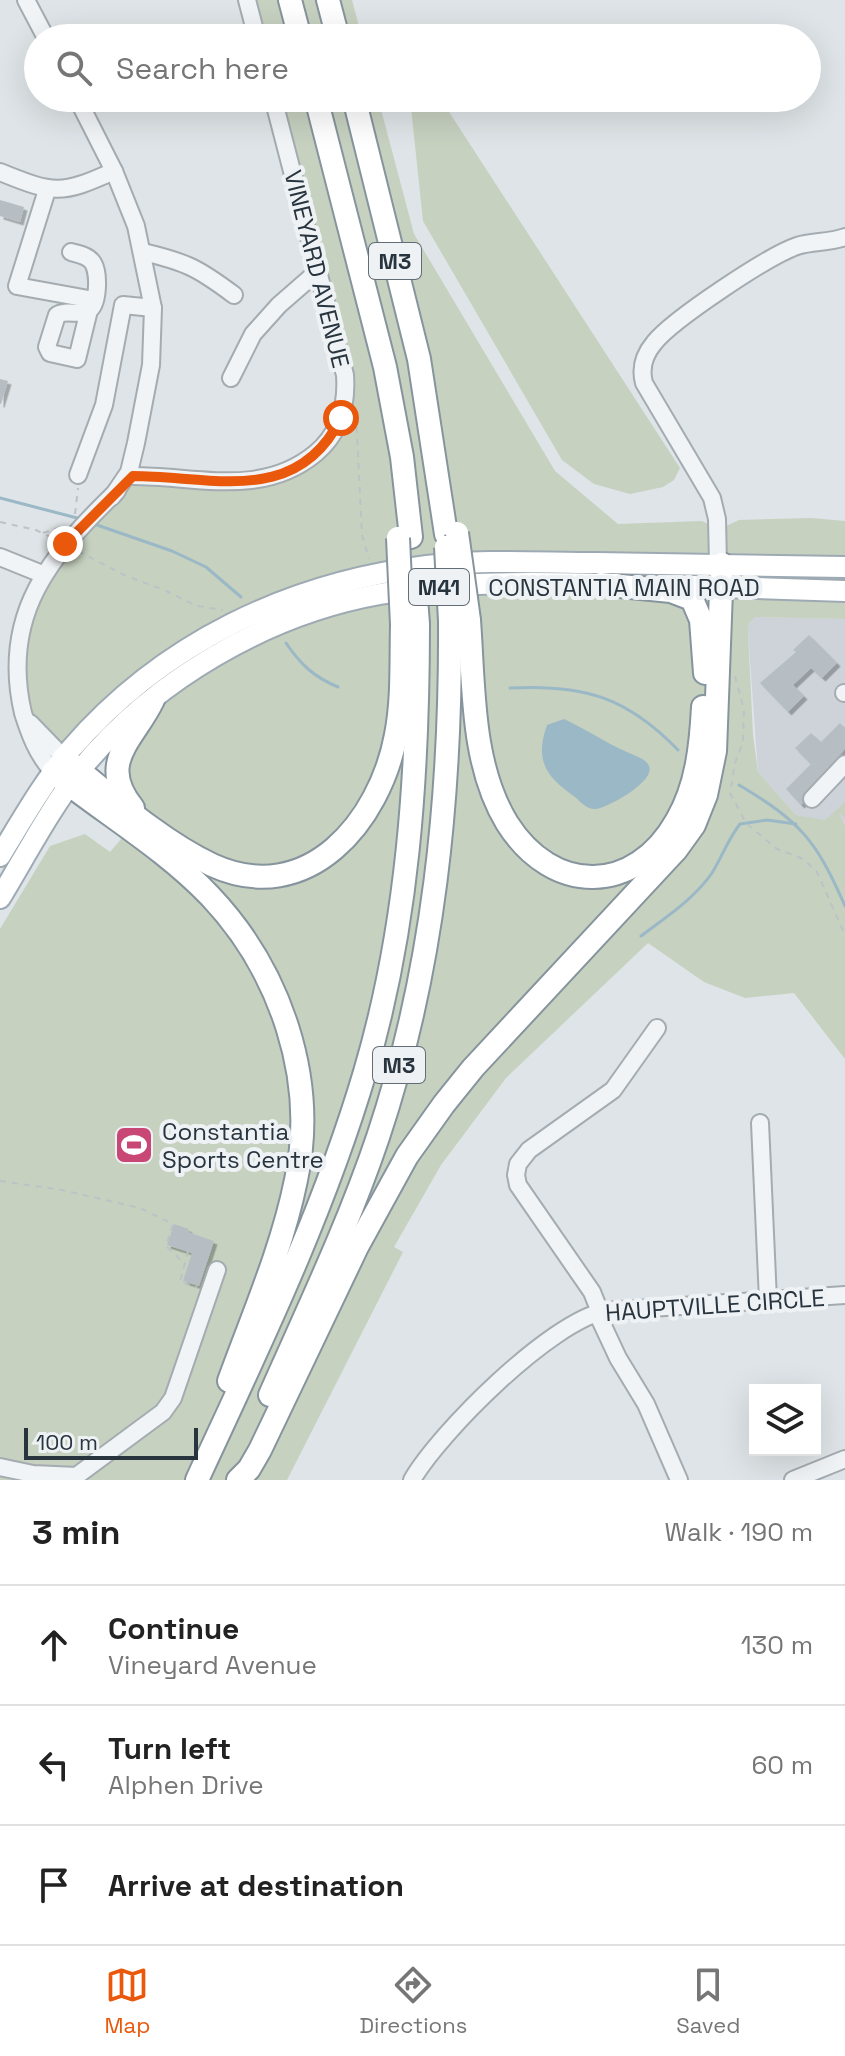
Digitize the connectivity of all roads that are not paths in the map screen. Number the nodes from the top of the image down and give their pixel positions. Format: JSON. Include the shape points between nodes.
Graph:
{"nodes":[{"id":1,"x":26,"y":0,"type":"edge"},
{"id":2,"x":247,"y":0,"type":"edge"},
{"id":3,"x":290,"y":0,"type":"edge"},
{"id":4,"x":328,"y":0,"type":"edge"},
{"id":5,"x":39,"y":24,"type":"edge"},
{"id":6,"x":253,"y":24,"type":"edge"},
{"id":7,"x":296,"y":24,"type":"edge"},
{"id":8,"x":334,"y":24,"type":"edge"},
{"id":9,"x":84,"y":112,"type":"edge"},
{"id":10,"x":277,"y":112,"type":"edge"},
{"id":11,"x":320,"y":112,"type":"edge"},
{"id":12,"x":358,"y":112,"type":"edge"},
{"id":13,"x":114,"y":171,"type":"junction"},
{"id":14,"x":0,"y":172,"type":"edge"},
{"id":15,"x":47,"y":190,"type":"junction"},
{"id":16,"x":845,"y":237,"type":"edge"},
{"id":17,"x":71,"y":252,"type":"dead end"},
{"id":18,"x":143,"y":252,"type":"junction"},
{"id":19,"x":318,"y":271,"type":"junction"},
{"id":20,"x":234,"y":295,"type":"dead end"},
{"id":21,"x":153,"y":308,"type":"junction"},
{"id":22,"x":231,"y":378,"type":"dead end"},
{"id":23,"x":137,"y":472,"type":"junction"},
{"id":24,"x":78,"y":475,"type":"road end"},
{"id":25,"x":0,"y":557,"type":"edge"},
{"id":26,"x":845,"y":567,"type":"edge"},
{"id":27,"x":716,"y":573,"type":"junction"},
{"id":28,"x":42,"y":574,"type":"junction"},
{"id":29,"x":600,"y":584,"type":"junction"},
{"id":30,"x":845,"y":591,"type":"edge"},
{"id":31,"x":460,"y":621,"type":"junction"},
{"id":32,"x":410,"y":625,"type":"junction"},
{"id":33,"x":705,"y":673,"type":"junction"},
{"id":34,"x":153,"y":700,"type":"junction"},
{"id":35,"x":845,"y":764,"type":"edge"},
{"id":36,"x":67,"y":772,"type":"junction"},
{"id":37,"x":812,"y":799,"type":"dead end"},
{"id":38,"x":140,"y":817,"type":"junction"},
{"id":39,"x":0,"y":856,"type":"edge"},
{"id":40,"x":0,"y":898,"type":"edge"},
{"id":41,"x":657,"y":1028,"type":"dead end"},
{"id":42,"x":760,"y":1123,"type":"dead end"},
{"id":43,"x":217,"y":1270,"type":"dead end"},
{"id":44,"x":845,"y":1295,"type":"edge"},
{"id":45,"x":768,"y":1300,"type":"junction"},
{"id":46,"x":598,"y":1312,"type":"junction"},
{"id":47,"x":845,"y":1459,"type":"edge"},
{"id":48,"x":0,"y":1467,"type":"edge"},
{"id":49,"x":23,"y":1476,"type":"edge"},
{"id":50,"x":74,"y":1478,"type":"edge"},
{"id":51,"x":195,"y":1480,"type":"edge"},
{"id":52,"x":236,"y":1480,"type":"edge"},
{"id":53,"x":412,"y":1480,"type":"edge"},
{"id":54,"x":679,"y":1480,"type":"edge"},
{"id":55,"x":793,"y":1480,"type":"edge"}],
"edges":[{"from":1,"to":5,"type":"street"},
{"from":2,"to":6,"type":"street"},
{"from":3,"to":7,"type":"highway"},
{"from":4,"to":8,"type":"highway"},
{"from":9,"to":13,"type":"street"},
{"from":10,"to":19,"type":"street","name":"VINEYARD AVENUE"},
{"from":11,"to":32,"type":"highway","number":"M3","bridge":true,"via":[[365,290],[368,334],[405,538]]},
{"from":12,"to":31,"type":"highway","number":"M3","bridge":true,"via":[[446,479]]},
{"from":13,"to":15,"type":"street","via":[[73,189]]},
{"from":13,"to":18,"type":"street"},
{"from":14,"to":15,"type":"street"},
{"from":15,"to":17,"type":"street","via":[[17,286],[92,305],[94,264]]},
{"from":16,"to":27,"type":"street","via":[[798,246],[747,274],[669,327],[642,365],[644,383],[712,498]]},
{"from":18,"to":20,"type":"street","via":[[186,262]]},
{"from":18,"to":21,"type":"street"},
{"from":19,"to":22,"type":"street","via":[[253,334]]},
{"from":19,"to":23,"type":"street","name":"VINEYARD AVENUE","via":[[345,375],[344,407],[330,439],[302,464],[262,480],[225,482]]},
{"from":21,"to":23,"type":"street"},
{"from":21,"to":24,"type":"street","via":[[123,305],[104,405]]},
{"from":23,"to":28,"type":"street"},
{"from":25,"to":28,"type":"street"},
{"from":26,"to":27,"type":"main road","name":"CONSTANTIA MAIN ROAD","number":"M41"},
{"from":27,"to":29,"type":"main road","name":"CONSTANTIA MAIN ROAD","number":"M41"},
{"from":27,"to":30,"type":"main road","name":"CONSTANTIA MAIN ROAD","number":"M41"},
{"from":27,"to":33,"type":"highway"},
{"from":27,"to":36,"type":"main road","name":"CONSTANTIA MAIN ROAD","number":"M41","via":[[529,563],[431,565],[322,587],[243,617],[169,660],[110,709]]},
{"from":27,"to":52,"type":"highway","via":[[713,774],[694,825],[473,1068],[407,1156],[357,1247],[260,1450]]},
{"from":28,"to":36,"type":"street","via":[[21,614],[13,644],[13,677],[24,716]]},
{"from":29,"to":33,"type":"highway","via":[[671,591],[692,599],[701,620]]},
{"from":29,"to":34,"type":"main road","name":"CONSTANTIA MAIN ROAD","number":"M41","via":[[432,587],[330,606],[254,635],[207,660]]},
{"from":31,"to":33,"type":"highway","via":[[491,788],[505,820],[530,851],[567,874],[596,877],[628,870],[664,840],[678,819],[696,770]]},
{"from":31,"to":52,"type":"highway","number":"M3","via":[[444,818],[408,1033],[378,1136],[333,1258]]},
{"from":32,"to":38,"type":"highway","via":[[389,761],[364,814],[320,861],[286,874],[248,875],[178,846]]},
{"from":32,"to":51,"type":"highway","number":"M3","via":[[418,707],[408,860],[365,1070],[303,1248]]},
{"from":34,"to":36,"type":"main road","name":"CONSTANTIA MAIN ROAD","number":"M41"},
{"from":34,"to":38,"type":"highway","via":[[124,744],[117,767],[122,793]]},
{"from":35,"to":37,"type":"street"},
{"from":36,"to":38,"type":"highway"},
{"from":36,"to":39,"type":"main road","name":"CONSTANTIA MAIN ROAD","number":"M41"},
{"from":36,"to":40,"type":"main road","name":"CONSTANTIA MAIN ROAD","number":"M41"},
{"from":36,"to":51,"type":"highway","via":[[208,895],[235,926],[276,996],[300,1080],[300,1148],[286,1223]]},
{"from":41,"to":46,"type":"street","via":[[613,1090],[529,1150],[516,1170],[521,1190],[592,1292]]},
{"from":42,"to":45,"type":"street"},
{"from":43,"to":50,"type":"street","via":[[173,1398],[163,1412]]},
{"from":44,"to":45,"type":"street","name":"HAUPTVILLE CIRCLE"},
{"from":45,"to":46,"type":"street","name":"HAUPTVILLE CIRCLE"},
{"from":46,"to":53,"type":"street","name":"HAUPTVILLE CIRCLE","via":[[566,1326],[480,1397]]},
{"from":46,"to":54,"type":"street"},
{"from":47,"to":55,"type":"street"},
{"from":48,"to":49,"type":"street"},
{"from":49,"to":50,"type":"street"}]}
